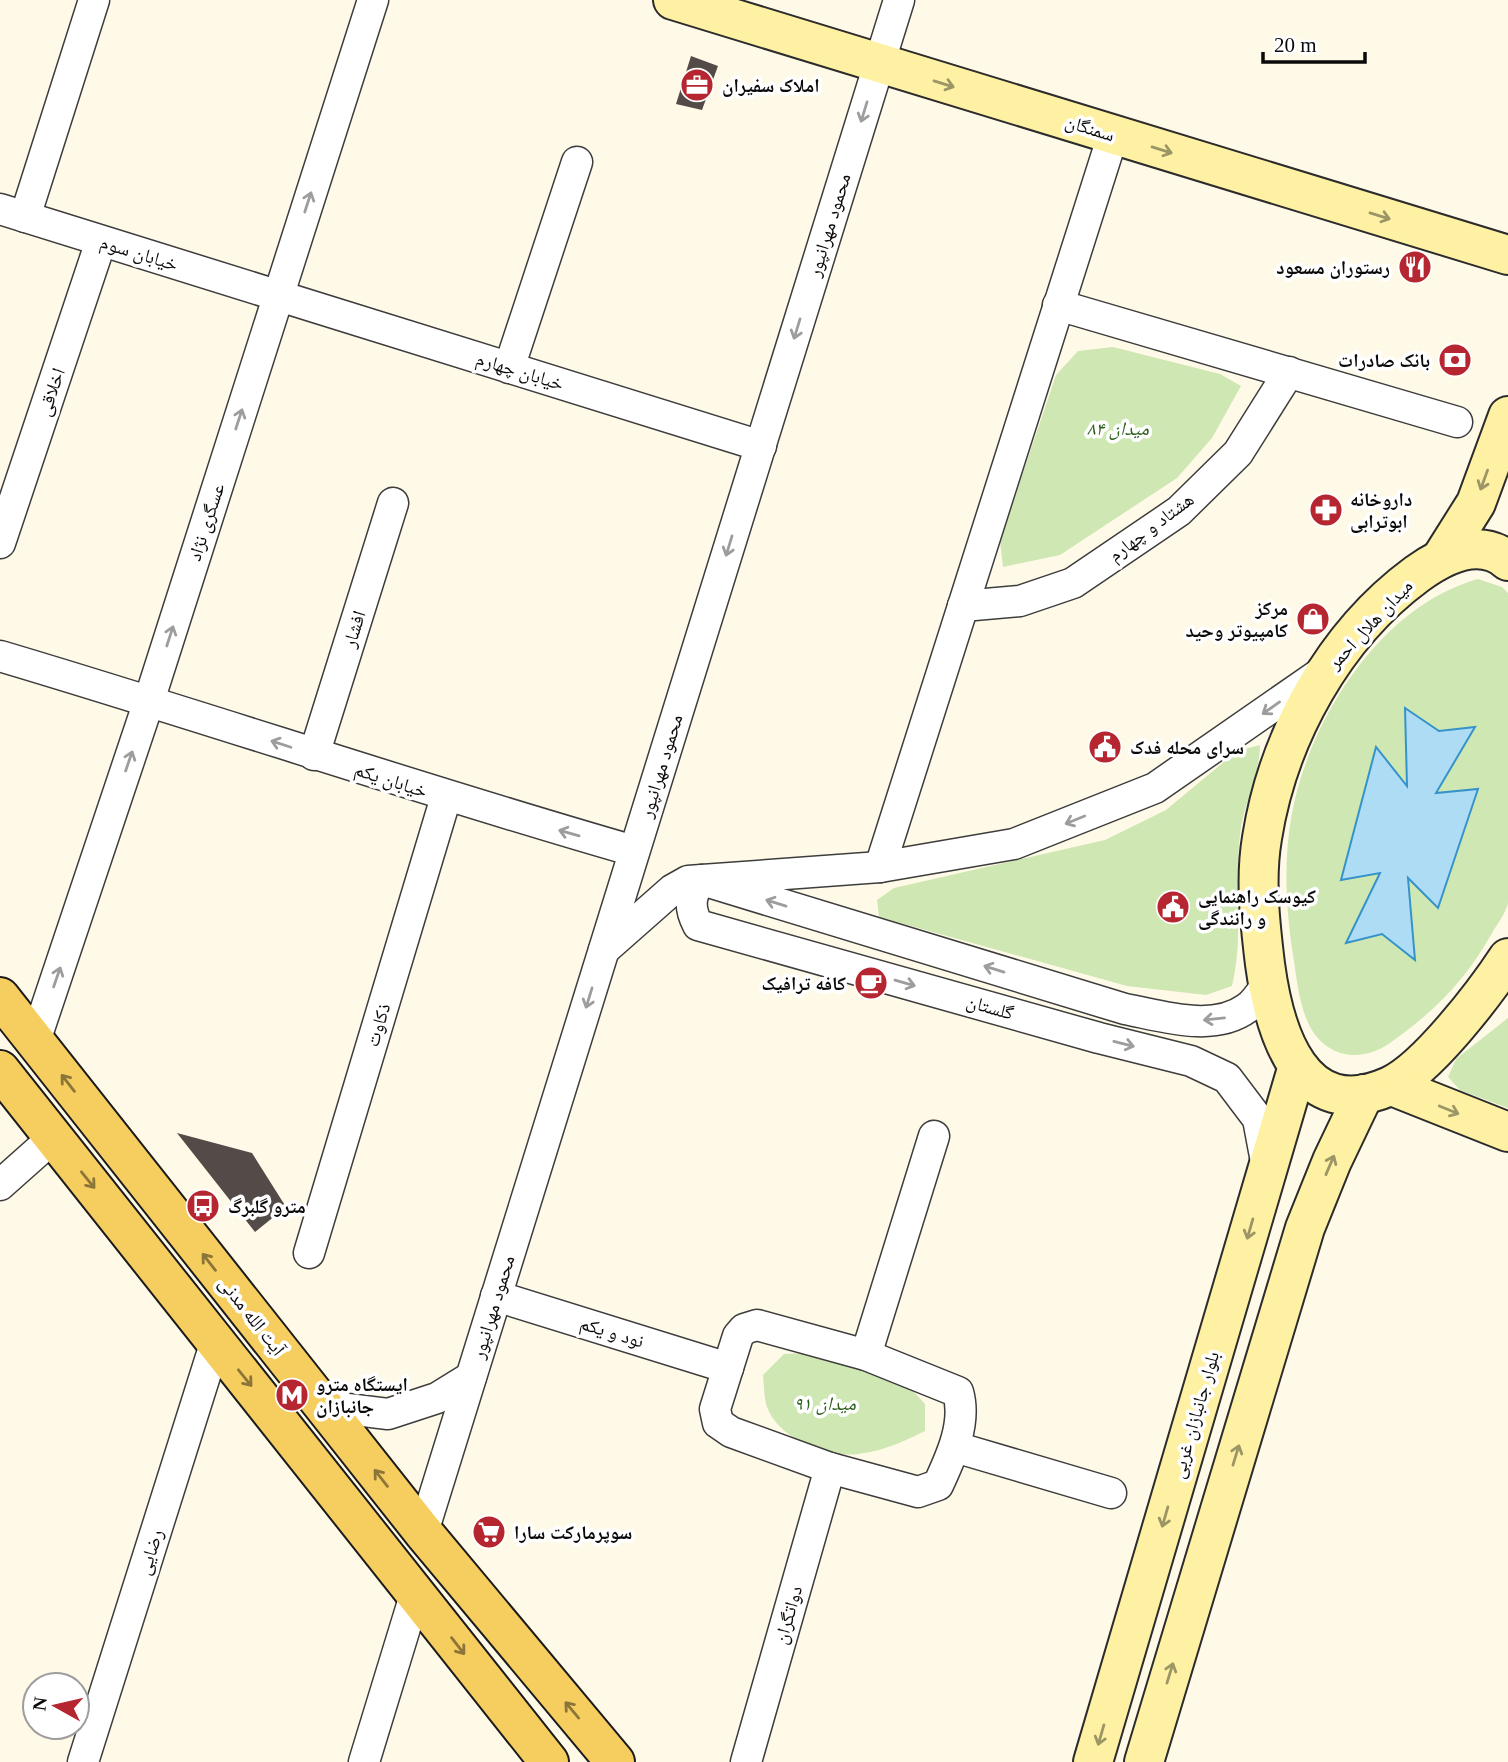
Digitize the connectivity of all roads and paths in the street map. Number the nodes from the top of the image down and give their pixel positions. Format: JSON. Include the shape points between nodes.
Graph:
{"nodes":[{"id":1,"x":94,"y":0,"type":"edge"},
{"id":2,"x":373,"y":0,"type":"edge"},
{"id":3,"x":673,"y":0,"type":"edge"},
{"id":4,"x":899,"y":0,"type":"edge"},
{"id":5,"x":879,"y":65,"type":"junction"},
{"id":6,"x":1113,"y":135,"type":"junction"},
{"id":7,"x":577,"y":162,"type":"dead end"},
{"id":8,"x":12,"y":213,"type":"edge"},
{"id":9,"x":102,"y":241,"type":"junction"},
{"id":10,"x":1508,"y":255,"type":"edge"},
{"id":11,"x":278,"y":296,"type":"junction"},
{"id":12,"x":1058,"y":305,"type":"junction"},
{"id":13,"x":509,"y":368,"type":"junction"},
{"id":14,"x":1289,"y":372,"type":"junction"},
{"id":15,"x":1508,"y":416,"type":"edge"},
{"id":16,"x":1457,"y":422,"type":"dead end"},
{"id":17,"x":761,"y":446,"type":"junction"},
{"id":18,"x":393,"y":503,"type":"dead end"},
{"id":19,"x":0,"y":543,"type":"edge"},
{"id":20,"x":1441,"y":556,"type":"junction"},
{"id":21,"x":1508,"y":561,"type":"edge"},
{"id":22,"x":963,"y":606,"type":"junction"},
{"id":23,"x":0,"y":656,"type":"edge"},
{"id":24,"x":1327,"y":669,"type":"junction"},
{"id":25,"x":149,"y":701,"type":"junction"},
{"id":26,"x":314,"y":755,"type":"junction"},
{"id":27,"x":446,"y":797,"type":"junction"},
{"id":28,"x":634,"y":851,"type":"junction"},
{"id":29,"x":880,"y":867,"type":"junction"},
{"id":30,"x":702,"y":880,"type":"junction"},
{"id":31,"x":604,"y":950,"type":"junction"},
{"id":32,"x":1508,"y":958,"type":"edge"},
{"id":33,"x":1268,"y":983,"type":"junction"},
{"id":34,"x":0,"y":997,"type":"edge"},
{"id":35,"x":35,"y":1041,"type":"junction"},
{"id":36,"x":1297,"y":1069,"type":"junction"},
{"id":37,"x":0,"y":1070,"type":"edge"},
{"id":38,"x":1378,"y":1090,"type":"junction"},
{"id":39,"x":1508,"y":1132,"type":"edge"},
{"id":40,"x":934,"y":1136,"type":"dead end"},
{"id":41,"x":54,"y":1137,"type":"junction"},
{"id":42,"x":1267,"y":1171,"type":"junction"},
{"id":43,"x":0,"y":1185,"type":"edge"},
{"id":44,"x":309,"y":1253,"type":"dead end"},
{"id":45,"x":496,"y":1296,"type":"junction"},
{"id":46,"x":216,"y":1341,"type":"junction"},
{"id":47,"x":866,"y":1355,"type":"junction"},
{"id":48,"x":728,"y":1368,"type":"junction"},
{"id":49,"x":471,"y":1377,"type":"junction"},
{"id":50,"x":323,"y":1406,"type":"junction"},
{"id":51,"x":955,"y":1447,"type":"junction"},
{"id":52,"x":830,"y":1468,"type":"junction"},
{"id":53,"x":1111,"y":1493,"type":"dead end"},
{"id":54,"x":423,"y":1532,"type":"junction"},
{"id":55,"x":416,"y":1592,"type":"junction"},
{"id":56,"x":83,"y":1762,"type":"edge"},
{"id":57,"x":365,"y":1762,"type":"edge"},
{"id":58,"x":549,"y":1762,"type":"edge"},
{"id":59,"x":615,"y":1762,"type":"edge"},
{"id":60,"x":746,"y":1762,"type":"edge"},
{"id":61,"x":1093,"y":1762,"type":"edge"},
{"id":62,"x":1144,"y":1762,"type":"edge"}],
"edges":[{"from":1,"to":8,"type":"street"},
{"from":11,"to":2,"type":"street","name":"عسگری نژاد","one_way":true},
{"from":3,"to":5,"type":"main road","name":"سمنگان"},
{"from":4,"to":5,"type":"street","name":"محمود مهرانپور"},
{"from":5,"to":6,"type":"main road","name":"سمنگان","one_way":true},
{"from":5,"to":17,"type":"street","name":"محمود مهرانپور","one_way":true},
{"from":6,"to":10,"type":"main road","name":"سمنگان","one_way":true},
{"from":6,"to":12,"type":"street"},
{"from":7,"to":13,"type":"street"},
{"from":8,"to":9,"type":"street","name":"خیابان سوم"},
{"from":9,"to":11,"type":"street","name":"خیابان سوم"},
{"from":9,"to":19,"type":"street","name":"اخلاقی"},
{"from":11,"to":13,"type":"street","name":"خیابان چهارم"},
{"from":25,"to":11,"type":"street","name":"عسگری نژاد","one_way":true},
{"from":12,"to":14,"type":"street"},
{"from":12,"to":22,"type":"street"},
{"from":13,"to":17,"type":"street","name":"خیابان چهارم"},
{"from":14,"to":16,"type":"street"},
{"from":14,"to":22,"type":"street","name":"هشتاد و چهارم","via":[[1238,453],[1179,511],[1073,583],[1020,601]]},
{"from":15,"to":20,"type":"main road","one_way":true,"via":[[1476,503]]},
{"from":17,"to":28,"type":"street","name":"محمود مهرانپور","one_way":true},
{"from":18,"to":26,"type":"street","name":"افشار"},
{"from":20,"to":21,"type":"main road","name":"میدان هلال احمر","via":[[1475,549]]},
{"from":20,"to":24,"type":"main road","name":"میدان هلال احمر","via":[[1408,581]]},
{"from":22,"to":29,"type":"street"},
{"from":23,"to":25,"type":"street"},
{"from":24,"to":29,"type":"street","one_way":true,"via":[[1155,788],[1014,844]]},
{"from":24,"to":33,"type":"main road","name":"میدان هلال احمر","via":[[1277,777],[1262,838],[1259,896]]},
{"from":26,"to":25,"type":"street","name":"خیابان یکم","one_way":true},
{"from":35,"to":25,"type":"street","name":"عسگری نژاد","one_way":true},
{"from":26,"to":27,"type":"street","name":"خیابان یکم"},
{"from":28,"to":27,"type":"street","name":"خیابان یکم","one_way":true},
{"from":27,"to":44,"type":"street","name":"ذکاوت"},
{"from":28,"to":31,"type":"street","name":"محمود مهرانپور"},
{"from":29,"to":30,"type":"street"},
{"from":30,"to":31,"type":"street","via":[[672,890]]},
{"from":33,"to":30,"type":"street","name":"گلستان","one_way":true,"via":[[1248,1008],[1220,1020],[1187,1020],[1125,1009]]},
{"from":30,"to":42,"type":"street","name":"گلستان","one_way":true,"via":[[691,897],[691,912],[698,925],[1191,1061],[1227,1078],[1258,1119]]},
{"from":31,"to":45,"type":"street","name":"محمود مهرانپور","one_way":true},
{"from":32,"to":38,"type":"main road","via":[[1463,1021]]},
{"from":33,"to":36,"type":"main road","name":"میدان هلال احمر","via":[[1273,1013]]},
{"from":34,"to":35,"type":"main road","name":"آیت الله مدنی"},
{"from":50,"to":35,"type":"main road","name":"آیت الله مدنی","one_way":true},
{"from":36,"to":38,"type":"main road","via":[[1339,1094]]},
{"from":36,"to":42,"type":"main road","name":"بلوار جانبازان غربی"},
{"from":37,"to":41,"type":"main road"},
{"from":38,"to":39,"type":"main road","one_way":true},
{"from":62,"to":38,"type":"main road","one_way":true,"via":[[1305,1228],[1332,1161]]},
{"from":40,"to":47,"type":"street"},
{"from":41,"to":43,"type":"street"},
{"from":41,"to":46,"type":"main road","one_way":true},
{"from":42,"to":61,"type":"main road","name":"بلوار جانبازان غربی","one_way":true},
{"from":45,"to":48,"type":"street","name":"نود و یکم"},
{"from":45,"to":49,"type":"street","name":"محمود مهرانپور"},
{"from":46,"to":55,"type":"main road","one_way":true},
{"from":46,"to":56,"type":"street","name":"رضایی"},
{"from":47,"to":48,"type":"street","via":[[757,1325],[738,1336]]},
{"from":47,"to":51,"type":"street","via":[[958,1392],[962,1404]]},
{"from":48,"to":52,"type":"street","via":[[715,1409],[718,1423]]},
{"from":49,"to":50,"type":"street","via":[[437,1398],[388,1414]]},
{"from":49,"to":54,"type":"street","name":"محمود مهرانپور"},
{"from":54,"to":50,"type":"main road","name":"آیت الله مدنی","one_way":true},
{"from":51,"to":52,"type":"street","via":[[938,1485],[918,1492]]},
{"from":51,"to":53,"type":"street"},
{"from":52,"to":60,"type":"street","name":"دواتگران"},
{"from":54,"to":55,"type":"main road"},
{"from":59,"to":54,"type":"main road","name":"آیت الله مدنی","one_way":true},
{"from":55,"to":57,"type":"street"},
{"from":55,"to":58,"type":"main road","one_way":true}]}
